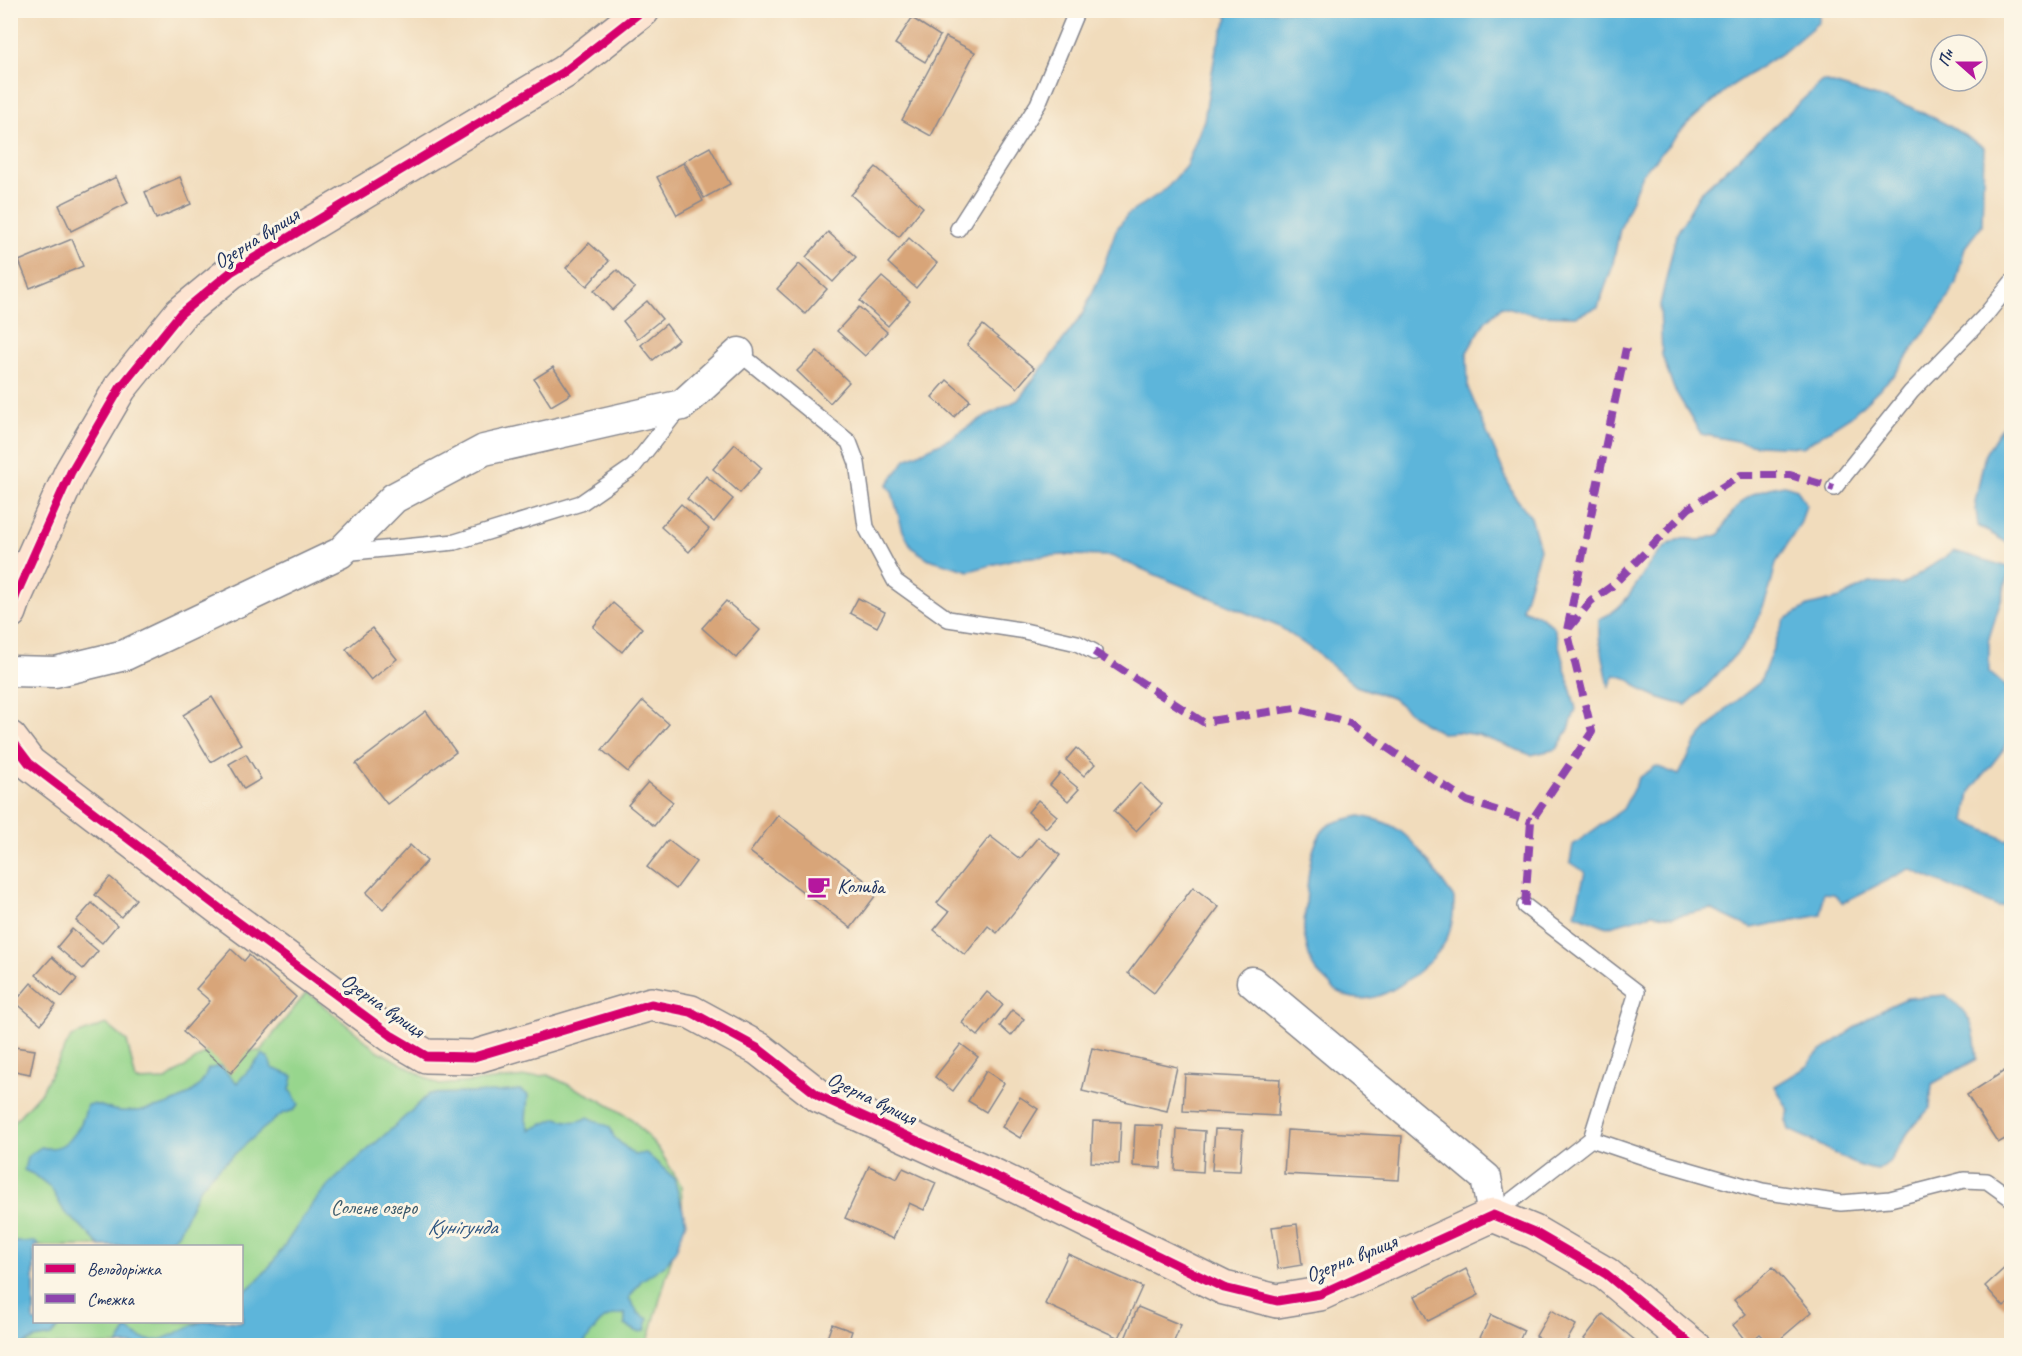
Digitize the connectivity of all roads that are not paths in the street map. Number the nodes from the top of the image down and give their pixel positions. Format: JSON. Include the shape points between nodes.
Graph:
{"nodes":[{"id":1,"x":643,"y":10,"type":"edge"},
{"id":2,"x":1077,"y":10,"type":"edge"},
{"id":3,"x":958,"y":229,"type":"dead end"},
{"id":4,"x":2012,"y":282,"type":"edge"},
{"id":5,"x":738,"y":353,"type":"joint"},
{"id":6,"x":682,"y":405,"type":"junction"},
{"id":7,"x":1834,"y":488,"type":"dead end"},
{"id":8,"x":340,"y":553,"type":"junction"},
{"id":9,"x":10,"y":612,"type":"edge"},
{"id":10,"x":1094,"y":652,"type":"dead end"},
{"id":11,"x":10,"y":671,"type":"edge"},
{"id":12,"x":10,"y":738,"type":"edge"},
{"id":13,"x":1525,"y":906,"type":"dead end"},
{"id":14,"x":1252,"y":982,"type":"dead end"},
{"id":15,"x":1591,"y":1139,"type":"junction"},
{"id":16,"x":2012,"y":1199,"type":"edge"},
{"id":17,"x":1493,"y":1215,"type":"junction"},
{"id":18,"x":1693,"y":1346,"type":"edge"}],
"edges":[{"from":1,"to":9,"type":"street","name":"Озерна вулиця","via":[[564,72],[231,272],[180,314],[120,388],[71,472]]},
{"from":2,"to":3,"type":"lane","via":[[1038,104]]},
{"from":4,"to":7,"type":"lane","via":[[1984,317],[1911,392]]},
{"from":5,"to":6,"type":"street"},
{"from":5,"to":10,"type":"lane","via":[[849,442],[857,463],[866,527],[895,581],[948,619],[1031,632],[1077,643]]},
{"from":6,"to":8,"type":"street","via":[[484,450],[394,498]]},
{"from":6,"to":8,"type":"lane","via":[[633,466],[581,503],[455,542]]},
{"from":8,"to":11,"type":"street","via":[[125,655],[56,672]]},
{"from":12,"to":17,"type":"street","name":"Озерна вулиця","via":[[29,763],[47,777],[383,1029],[426,1056],[474,1057],[651,1004],[691,1011],[759,1049],[819,1096],[997,1177],[1224,1288],[1277,1301],[1320,1294]]},
{"from":13,"to":15,"type":"lane","via":[[1637,992]]},
{"from":14,"to":17,"type":"street","via":[[1486,1178]]},
{"from":15,"to":16,"type":"lane","via":[[1762,1191],[1841,1203],[1890,1200],[1964,1180],[1987,1182]]},
{"from":15,"to":17,"type":"lane"},
{"from":17,"to":18,"type":"street","via":[[1534,1232],[1606,1274]]}]}
